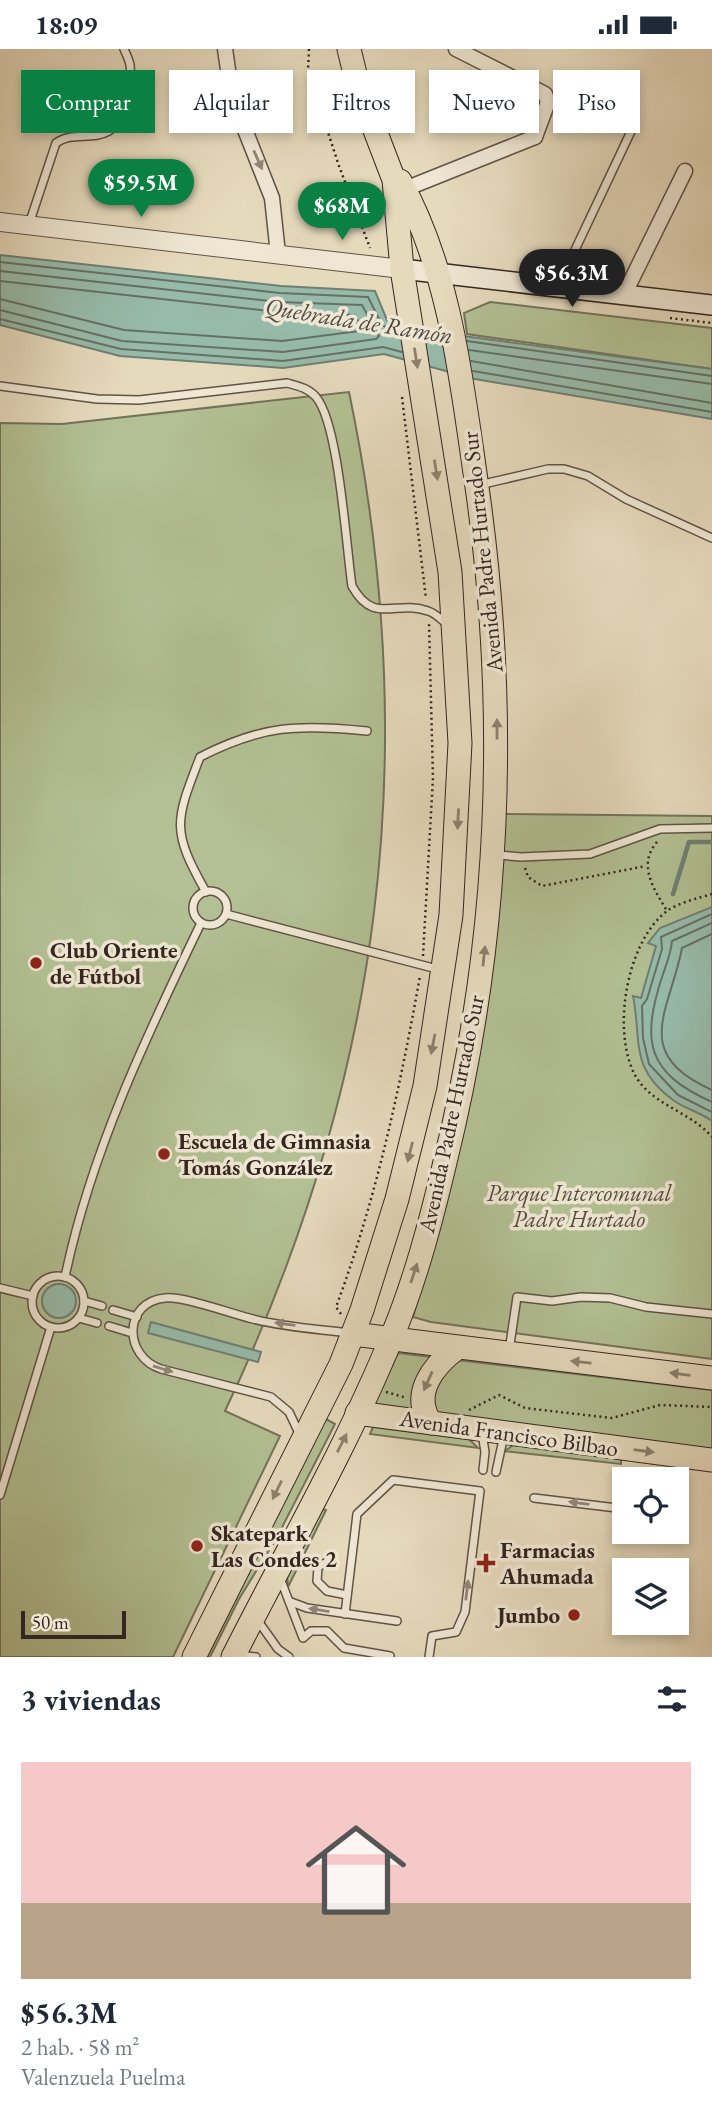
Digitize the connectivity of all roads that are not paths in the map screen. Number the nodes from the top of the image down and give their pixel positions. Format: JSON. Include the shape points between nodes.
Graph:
{"nodes":[{"id":1,"x":124,"y":49,"type":"edge"},
{"id":2,"x":225,"y":49,"type":"edge"},
{"id":3,"x":349,"y":49,"type":"edge"},
{"id":4,"x":456,"y":49,"type":"edge"},
{"id":5,"x":495,"y":70,"type":"edge"},
{"id":6,"x":539,"y":93,"type":"edge"},
{"id":7,"x":539,"y":125,"type":"edge"},
{"id":8,"x":534,"y":133,"type":"edge"},
{"id":9,"x":536,"y":133,"type":"edge"},
{"id":10,"x":630,"y":133,"type":"edge"},
{"id":11,"x":535,"y":137,"type":"junction"},
{"id":12,"x":391,"y":167,"type":"junction"},
{"id":13,"x":685,"y":171,"type":"dead end"},
{"id":14,"x":405,"y":190,"type":"junction"},
{"id":15,"x":0,"y":222,"type":"edge"},
{"id":16,"x":29,"y":225,"type":"junction"},
{"id":17,"x":278,"y":254,"type":"junction"},
{"id":18,"x":402,"y":269,"type":"junction"},
{"id":19,"x":436,"y":272,"type":"junction"},
{"id":20,"x":558,"y":287,"type":"junction"},
{"id":21,"x":624,"y":295,"type":"junction"},
{"id":22,"x":712,"y":305,"type":"edge"},
{"id":23,"x":0,"y":386,"type":"edge"},
{"id":24,"x":477,"y":486,"type":"junction"},
{"id":25,"x":712,"y":538,"type":"edge"},
{"id":26,"x":455,"y":629,"type":"junction"},
{"id":27,"x":367,"y":731,"type":"dead end"},
{"id":28,"x":712,"y":828,"type":"edge"},
{"id":29,"x":494,"y":847,"type":"junction"},
{"id":30,"x":206,"y":892,"type":"junction"},
{"id":31,"x":226,"y":914,"type":"junction"},
{"id":32,"x":201,"y":922,"type":"junction"},
{"id":33,"x":445,"y":971,"type":"junction"},
{"id":34,"x":65,"y":1277,"type":"junction"},
{"id":35,"x":0,"y":1288,"type":"edge"},
{"id":36,"x":33,"y":1296,"type":"junction"},
{"id":37,"x":85,"y":1301,"type":"junction"},
{"id":38,"x":102,"y":1306,"type":"dead end"},
{"id":39,"x":113,"y":1310,"type":"dead end"},
{"id":40,"x":712,"y":1314,"type":"edge"},
{"id":41,"x":136,"y":1317,"type":"junction"},
{"id":42,"x":79,"y":1318,"type":"junction"},
{"id":43,"x":97,"y":1323,"type":"dead end"},
{"id":44,"x":51,"y":1327,"type":"junction"},
{"id":45,"x":109,"y":1327,"type":"dead end"},
{"id":46,"x":132,"y":1333,"type":"junction"},
{"id":47,"x":353,"y":1334,"type":"junction"},
{"id":48,"x":392,"y":1338,"type":"junction"},
{"id":49,"x":457,"y":1347,"type":"junction"},
{"id":50,"x":508,"y":1354,"type":"junction"},
{"id":51,"x":341,"y":1364,"type":"junction"},
{"id":52,"x":712,"y":1378,"type":"edge"},
{"id":53,"x":357,"y":1413,"type":"junction"},
{"id":54,"x":427,"y":1415,"type":"junction"},
{"id":55,"x":481,"y":1429,"type":"junction"},
{"id":56,"x":505,"y":1432,"type":"junction"},
{"id":57,"x":300,"y":1443,"type":"junction"},
{"id":58,"x":712,"y":1460,"type":"edge"},
{"id":59,"x":483,"y":1470,"type":"dead end"},
{"id":60,"x":496,"y":1472,"type":"dead end"},
{"id":61,"x":0,"y":1495,"type":"edge"},
{"id":62,"x":534,"y":1498,"type":"dead end"},
{"id":63,"x":612,"y":1507,"type":"edge"},
{"id":64,"x":332,"y":1559,"type":"dead end"},
{"id":65,"x":277,"y":1570,"type":"junction"},
{"id":66,"x":347,"y":1595,"type":"junction"},
{"id":67,"x":291,"y":1602,"type":"junction"},
{"id":68,"x":345,"y":1614,"type":"junction"},
{"id":69,"x":254,"y":1615,"type":"junction"},
{"id":70,"x":397,"y":1621,"type":"dead end"},
{"id":71,"x":241,"y":1656,"type":"edge"},
{"id":72,"x":390,"y":1656,"type":"edge"},
{"id":73,"x":194,"y":1657,"type":"edge"},
{"id":74,"x":289,"y":1657,"type":"edge"},
{"id":75,"x":429,"y":1657,"type":"edge"}],
"edges":[{"from":1,"to":16,"type":"lane","via":[[131,67],[119,121],[109,131],[66,136],[56,143]]},
{"from":2,"to":17,"type":"street","one_way":true,"via":[[232,97],[272,198]]},
{"from":3,"to":12,"type":"main road","name":"Avenida Padre Hurtado Sur"},
{"from":4,"to":5,"type":"street"},
{"from":6,"to":7,"type":"street","via":[[548,98]]},
{"from":8,"to":11,"type":"street"},
{"from":9,"to":11,"type":"street"},
{"from":10,"to":20,"type":"lane"},
{"from":11,"to":14,"type":"street"},
{"from":12,"to":14,"type":"main road","name":"Avenida Padre Hurtado Sur"},
{"from":12,"to":18,"type":"main road","name":"Avenida Padre Hurtado Sur"},
{"from":13,"to":21,"type":"street"},
{"from":14,"to":19,"type":"main road","name":"Avenida Padre Hurtado Sur"},
{"from":15,"to":16,"type":"street"},
{"from":16,"to":17,"type":"street"},
{"from":17,"to":18,"type":"street"},
{"from":18,"to":19,"type":"main road"},
{"from":18,"to":26,"type":"main road","name":"Avenida Padre Hurtado Sur","one_way":true,"via":[[443,515]]},
{"from":19,"to":20,"type":"main road"},
{"from":19,"to":24,"type":"main road","name":"Avenida Padre Hurtado Sur","via":[[464,395]]},
{"from":20,"to":21,"type":"main road"},
{"from":21,"to":22,"type":"main road"},
{"from":23,"to":26,"type":"lane","via":[[139,400],[287,383],[301,386],[317,398],[330,430],[352,586],[361,601],[378,609],[428,610]]},
{"from":24,"to":25,"type":"lane","via":[[564,469],[588,476],[626,499]]},
{"from":29,"to":24,"type":"main road","name":"Avenida Padre Hurtado Sur","one_way":true,"via":[[495,662]]},
{"from":26,"to":33,"type":"main road","name":"Avenida Padre Hurtado Sur","one_way":true,"via":[[459,800]]},
{"from":27,"to":30,"type":"lane","via":[[310,725],[264,730],[200,757],[179,829],[184,850]]},
{"from":28,"to":29,"type":"lane","via":[[660,829],[590,853],[521,857],[498,855]]},
{"from":48,"to":29,"type":"main road","name":"Avenida Padre Hurtado Sur","one_way":true,"via":[[425,1237],[463,1083],[482,970]]},
{"from":30,"to":31,"type":"lane","via":[[221,896]]},
{"from":30,"to":32,"type":"lane","via":[[193,905]]},
{"from":31,"to":32,"type":"lane","via":[[215,924]]},
{"from":31,"to":33,"type":"lane"},
{"from":32,"to":34,"type":"lane","via":[[113,1118]]},
{"from":33,"to":47,"type":"main road","name":"Avenida Padre Hurtado Sur","one_way":true,"via":[[412,1143]]},
{"from":34,"to":36,"type":"lane","via":[[41,1282]]},
{"from":34,"to":37,"type":"lane","via":[[79,1286]]},
{"from":35,"to":36,"type":"lane"},
{"from":36,"to":44,"type":"lane","via":[[38,1319]]},
{"from":37,"to":38,"type":"lane"},
{"from":37,"to":42,"type":"lane"},
{"from":39,"to":41,"type":"lane"},
{"from":40,"to":50,"type":"lane","via":[[610,1298],[552,1301],[517,1297]]},
{"from":41,"to":46,"type":"lane"},
{"from":47,"to":41,"type":"lane","one_way":true,"via":[[256,1320],[169,1298],[147,1305]]},
{"from":42,"to":43,"type":"lane"},
{"from":42,"to":44,"type":"lane","via":[[67,1327]]},
{"from":44,"to":61,"type":"lane"},
{"from":45,"to":46,"type":"lane"},
{"from":46,"to":57,"type":"lane","one_way":true,"via":[[136,1349],[153,1366],[278,1401],[294,1419]]},
{"from":47,"to":48,"type":"main road"},
{"from":47,"to":51,"type":"main road","name":"Avenida Padre Hurtado Sur"},
{"from":48,"to":49,"type":"main road"},
{"from":48,"to":53,"type":"main road","name":"Avenida Padre Hurtado Sur"},
{"from":49,"to":50,"type":"main road"},
{"from":49,"to":54,"type":"main road","one_way":true,"via":[[430,1374],[423,1392]]},
{"from":52,"to":50,"type":"main road","one_way":true},
{"from":51,"to":53,"type":"main road"},
{"from":51,"to":57,"type":"main road","name":"Avenida Padre Hurtado Sur"},
{"from":53,"to":54,"type":"main road","name":"Avenida Francisco Bilbao"},
{"from":65,"to":53,"type":"main road","name":"Avenida Padre Hurtado Sur","one_way":true},
{"from":54,"to":55,"type":"main road","name":"Avenida Francisco Bilbao"},
{"from":55,"to":56,"type":"main road","name":"Avenida Francisco Bilbao"},
{"from":55,"to":59,"type":"lane"},
{"from":56,"to":58,"type":"main road","name":"Avenida Francisco Bilbao","one_way":true},
{"from":56,"to":60,"type":"lane"},
{"from":57,"to":73,"type":"main road","name":"Avenida Padre Hurtado Sur","one_way":true},
{"from":63,"to":62,"type":"lane","one_way":true},
{"from":64,"to":66,"type":"lane","via":[[318,1567],[317,1581],[327,1591]]},
{"from":65,"to":67,"type":"lane"},
{"from":65,"to":69,"type":"main road","name":"Avenida Padre Hurtado Sur"},
{"from":66,"to":68,"type":"lane"},
{"from":75,"to":66,"type":"lane","one_way":true,"via":[[432,1636],[456,1632],[465,1612],[480,1491],[393,1480],[357,1514]]},
{"from":68,"to":67,"type":"lane","one_way":true},
{"from":67,"to":72,"type":"lane","via":[[303,1638],[316,1630],[327,1631],[344,1648]]},
{"from":68,"to":70,"type":"lane"},
{"from":69,"to":71,"type":"main road","name":"Avenida Padre Hurtado Sur"},
{"from":69,"to":74,"type":"lane"}]}
